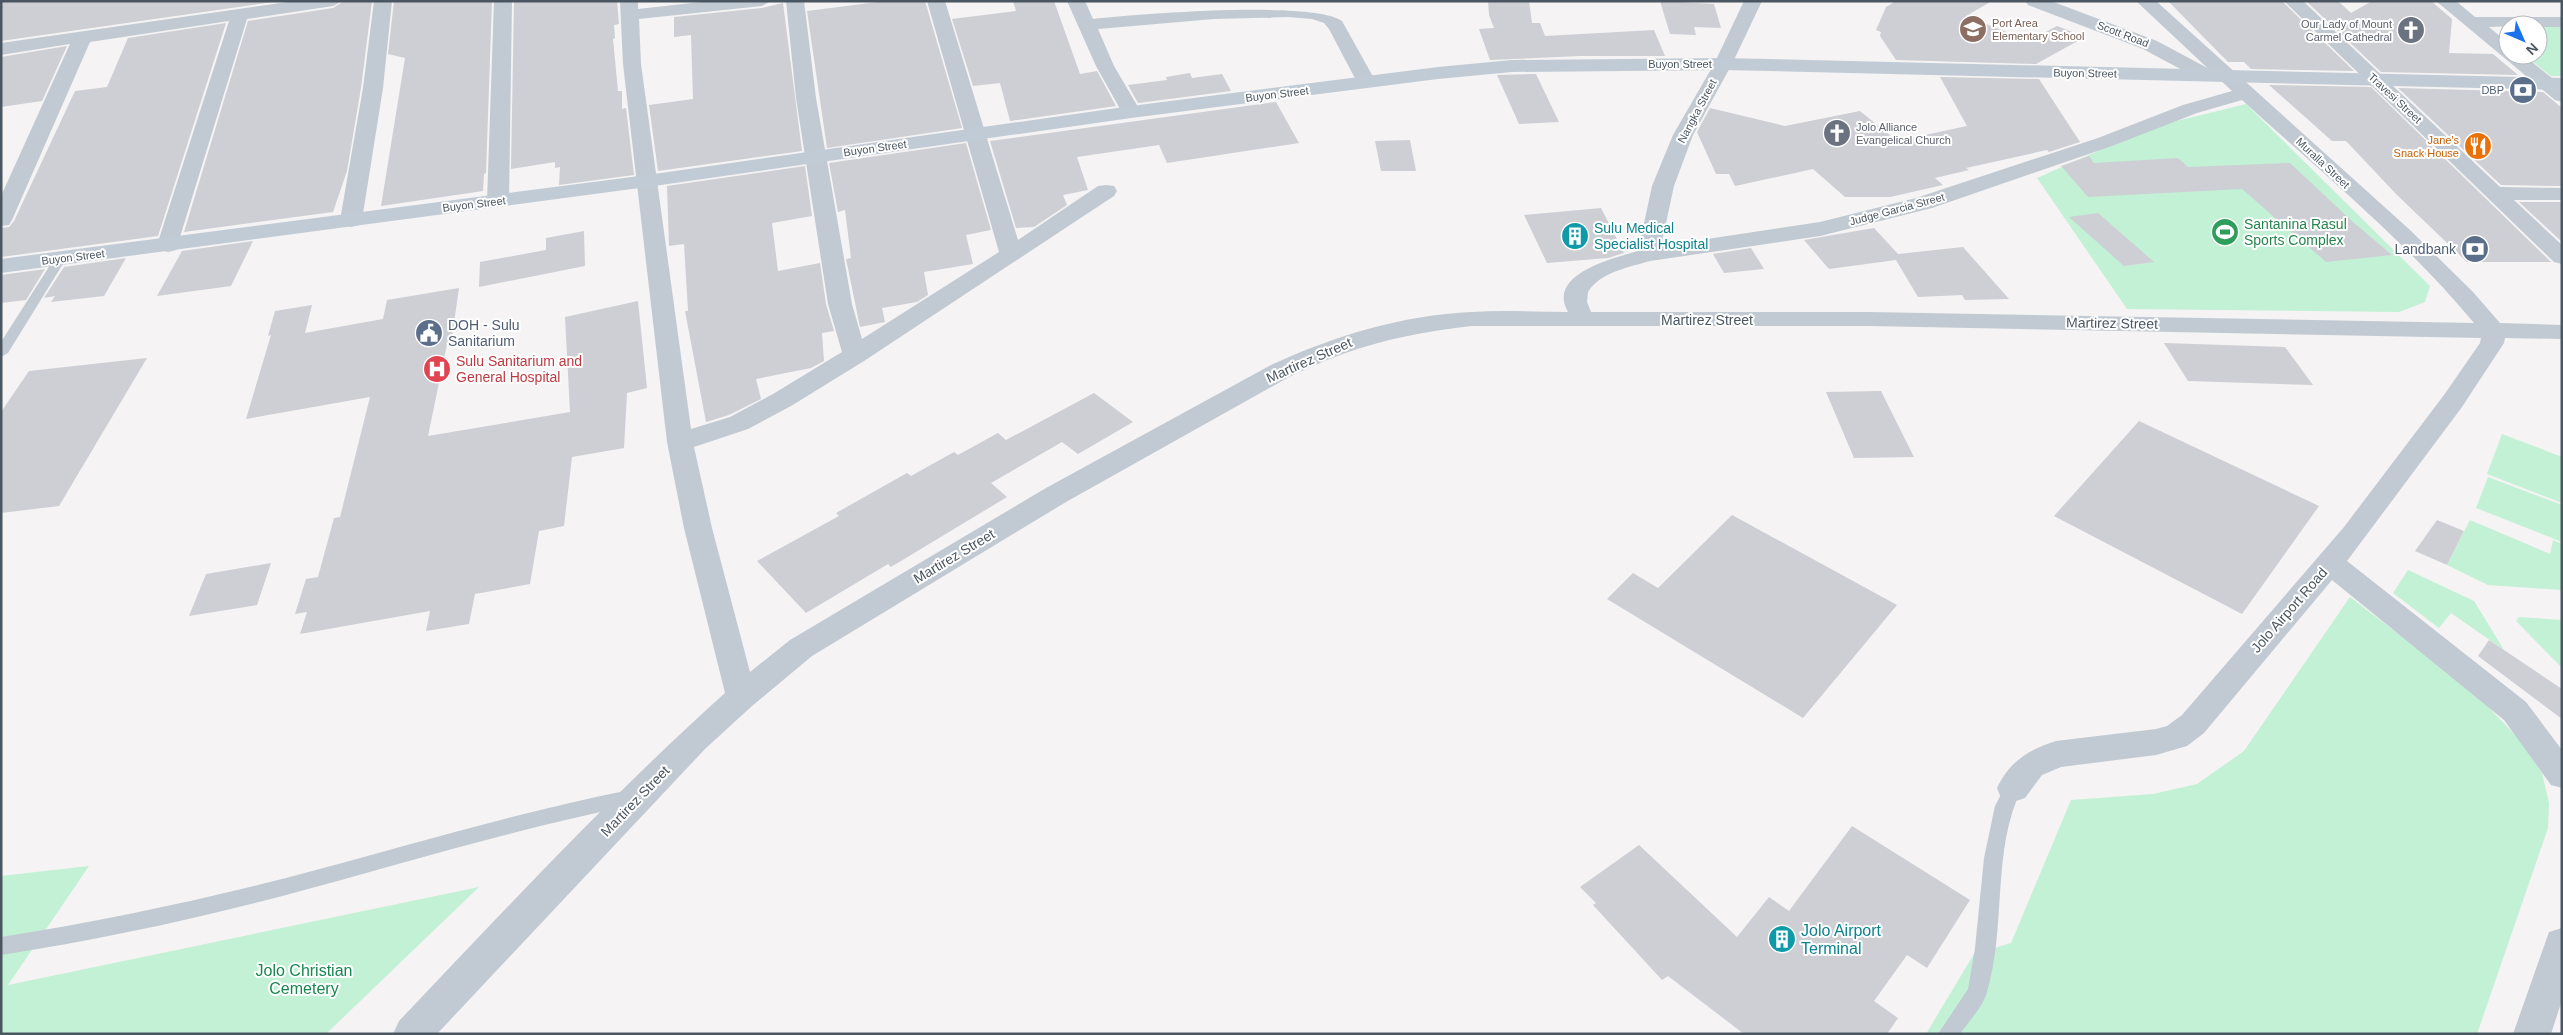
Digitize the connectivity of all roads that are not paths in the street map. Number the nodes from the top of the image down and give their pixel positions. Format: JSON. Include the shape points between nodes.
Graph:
{"nodes":[{"id":1,"x":333,"y":1,"type":"edge"},
{"id":2,"x":383,"y":1,"type":"edge"},
{"id":3,"x":503,"y":1,"type":"edge"},
{"id":4,"x":762,"y":1,"type":"edge"},
{"id":5,"x":794,"y":1,"type":"edge"},
{"id":6,"x":936,"y":1,"type":"edge"},
{"id":7,"x":1076,"y":1,"type":"edge"},
{"id":8,"x":1753,"y":1,"type":"edge"},
{"id":9,"x":2034,"y":1,"type":"edge"},
{"id":10,"x":2145,"y":1,"type":"edge"},
{"id":11,"x":2293,"y":1,"type":"edge"},
{"id":12,"x":2445,"y":1,"type":"edge"},
{"id":13,"x":630,"y":8,"type":"edge"},
{"id":14,"x":240,"y":14,"type":"junction"},
{"id":15,"x":2472,"y":22,"type":"junction"},
{"id":16,"x":2562,"y":22,"type":"edge"},
{"id":17,"x":1087,"y":25,"type":"junction"},
{"id":18,"x":83,"y":37,"type":"junction"},
{"id":19,"x":2498,"y":44,"type":"edge"},
{"id":20,"x":1,"y":49,"type":"edge"},
{"id":21,"x":1723,"y":64,"type":"junction"},
{"id":22,"x":2526,"y":65,"type":"edge"},
{"id":23,"x":2218,"y":76,"type":"junction"},
{"id":24,"x":2376,"y":80,"type":"junction"},
{"id":25,"x":1366,"y":82,"type":"junction"},
{"id":26,"x":2554,"y":84,"type":"edge"},
{"id":27,"x":2246,"y":93,"type":"junction"},
{"id":28,"x":2562,"y":96,"type":"edge"},
{"id":29,"x":1131,"y":112,"type":"junction"},
{"id":30,"x":975,"y":134,"type":"junction"},
{"id":31,"x":816,"y":156,"type":"junction"},
{"id":32,"x":648,"y":181,"type":"junction"},
{"id":33,"x":1106,"y":190,"type":"dead end"},
{"id":34,"x":2493,"y":193,"type":"junction"},
{"id":35,"x":2562,"y":194,"type":"edge"},
{"id":36,"x":498,"y":201,"type":"junction"},
{"id":37,"x":1,"y":220,"type":"edge"},
{"id":38,"x":352,"y":220,"type":"junction"},
{"id":39,"x":168,"y":245,"type":"junction"},
{"id":40,"x":1010,"y":252,"type":"junction"},
{"id":41,"x":1648,"y":255,"type":"junction"},
{"id":42,"x":2562,"y":257,"type":"edge"},
{"id":43,"x":60,"y":259,"type":"junction"},
{"id":44,"x":1,"y":266,"type":"edge"},
{"id":45,"x":1584,"y":319,"type":"junction"},
{"id":46,"x":2494,"y":331,"type":"junction"},
{"id":47,"x":2562,"y":332,"type":"edge"},
{"id":48,"x":6,"y":339,"type":"edge"},
{"id":49,"x":1,"y":353,"type":"edge"},
{"id":50,"x":855,"y":356,"type":"junction"},
{"id":51,"x":680,"y":442,"type":"junction"},
{"id":52,"x":2330,"y":563,"type":"junction"},
{"id":53,"x":741,"y":697,"type":"junction"},
{"id":54,"x":2515,"y":710,"type":"junction"},
{"id":55,"x":2562,"y":752,"type":"edge"},
{"id":56,"x":2562,"y":775,"type":"edge"},
{"id":57,"x":2013,"y":788,"type":"joint"},
{"id":58,"x":639,"y":796,"type":"junction"},
{"id":59,"x":2562,"y":944,"type":"edge"},
{"id":60,"x":1,"y":946,"type":"edge"},
{"id":61,"x":412,"y":1034,"type":"edge"},
{"id":62,"x":1948,"y":1034,"type":"edge"},
{"id":63,"x":2532,"y":1034,"type":"edge"}],
"edges":[{"from":1,"to":14,"type":"street"},
{"from":2,"to":38,"type":"street"},
{"from":3,"to":36,"type":"street"},
{"from":4,"to":13,"type":"street"},
{"from":5,"to":31,"type":"street"},
{"from":6,"to":30,"type":"street"},
{"from":7,"to":17,"type":"street"},
{"from":8,"to":21,"type":"street","name":"Nangka Street"},
{"from":9,"to":23,"type":"street","name":"Scott Road","via":[[2150,45]]},
{"from":10,"to":23,"type":"street","name":"Muralla Street"},
{"from":11,"to":24,"type":"street","name":"Travesi Street"},
{"from":12,"to":15,"type":"street"},
{"from":13,"to":32,"type":"street","via":[[632,64]]},
{"from":14,"to":18,"type":"street"},
{"from":14,"to":39,"type":"street"},
{"from":15,"to":16,"type":"street"},
{"from":15,"to":19,"type":"street"},
{"from":17,"to":25,"type":"street","via":[[1273,10],[1316,12],[1330,18]]},
{"from":17,"to":29,"type":"street"},
{"from":18,"to":20,"type":"street"},
{"from":18,"to":37,"type":"street"},
{"from":21,"to":23,"type":"main road","name":"Buyon Street"},
{"from":21,"to":25,"type":"main road","name":"Buyon Street","via":[[1512,66]]},
{"from":21,"to":41,"type":"street","name":"Nangka Street","via":[[1682,135],[1661,193]]},
{"from":22,"to":26,"type":"street"},
{"from":23,"to":24,"type":"main road","name":"Buyon Street"},
{"from":23,"to":27,"type":"street","name":"Muralla Street"},
{"from":24,"to":26,"type":"main road","name":"Buyon Street"},
{"from":24,"to":34,"type":"street","name":"Travesi Street"},
{"from":25,"to":29,"type":"main road","name":"Buyon Street"},
{"from":26,"to":28,"type":"street"},
{"from":27,"to":41,"type":"street","name":"Judge Garcia Street","via":[[2190,109],[2105,142],[1924,203],[1820,229]]},
{"from":27,"to":46,"type":"street","name":"Muralla Street","via":[[2402,235],[2465,297]]},
{"from":29,"to":30,"type":"main road","name":"Buyon Street"},
{"from":30,"to":31,"type":"main road","name":"Buyon Street"},
{"from":30,"to":40,"type":"street"},
{"from":31,"to":32,"type":"main road","name":"Buyon Street"},
{"from":31,"to":50,"type":"street","via":[[840,304]]},
{"from":32,"to":36,"type":"main road","name":"Buyon Street"},
{"from":32,"to":51,"type":"street"},
{"from":33,"to":40,"type":"street"},
{"from":34,"to":35,"type":"street"},
{"from":34,"to":42,"type":"street","name":"Travesi Street"},
{"from":36,"to":38,"type":"main road","name":"Buyon Street"},
{"from":38,"to":39,"type":"main road","name":"Buyon Street"},
{"from":39,"to":43,"type":"main road","name":"Buyon Street"},
{"from":40,"to":50,"type":"street"},
{"from":41,"to":45,"type":"street","name":"Judge Garcia Street","via":[[1583,280],[1575,296]]},
{"from":43,"to":44,"type":"main road","name":"Buyon Street"},
{"from":43,"to":48,"type":"lane"},
{"from":45,"to":46,"type":"street","name":"Martirez Street","via":[[2102,322]]},
{"from":45,"to":53,"type":"street","name":"Martirez Street","via":[[1439,322],[1380,333],[1318,353],[1212,407],[1056,495],[801,648]]},
{"from":46,"to":47,"type":"street","name":"Martirez Street"},
{"from":46,"to":52,"type":"street","name":"Jolo Airport Road","via":[[2492,343],[2453,401]]},
{"from":48,"to":49,"type":"lane"},
{"from":50,"to":51,"type":"street","via":[[739,422]]},
{"from":51,"to":53,"type":"street","via":[[698,528]]},
{"from":52,"to":54,"type":"street"},
{"from":52,"to":57,"type":"street","name":"Jolo Airport Road","via":[[2194,724],[2176,737],[2056,754],[2031,766]]},
{"from":53,"to":58,"type":"street","name":"Martirez Street"},
{"from":54,"to":55,"type":"street"},
{"from":54,"to":56,"type":"street"},
{"from":57,"to":62,"type":"lane","via":[[2004,806],[1993,858],[1985,948],[1977,992]]},
{"from":58,"to":60,"type":"lane","via":[[565,811],[151,919]]},
{"from":58,"to":61,"type":"street","name":"Martirez Street"},
{"from":59,"to":63,"type":"street"}]}
